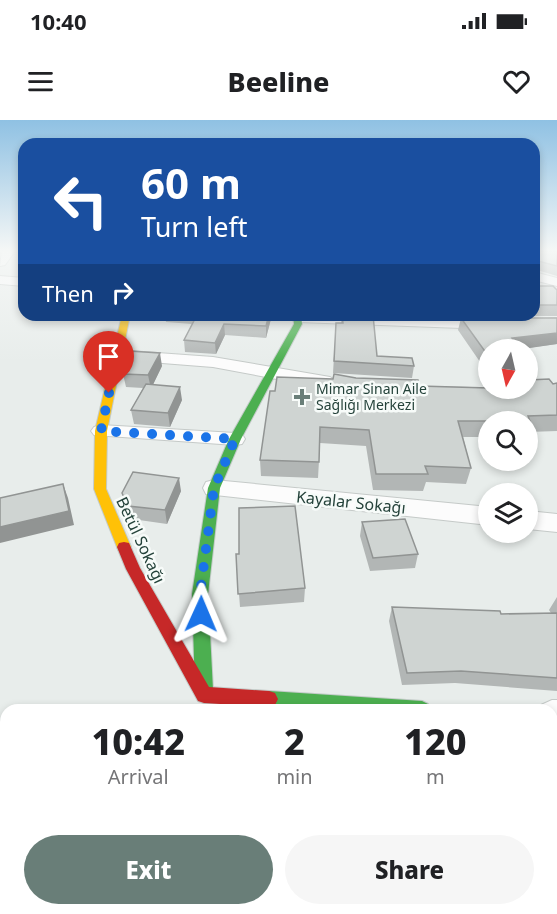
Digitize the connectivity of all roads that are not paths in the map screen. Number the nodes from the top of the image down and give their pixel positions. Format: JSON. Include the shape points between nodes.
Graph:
{"nodes":[{"id":1,"x":125,"y":321,"type":"edge"},
{"id":2,"x":298,"y":321,"type":"edge"},
{"id":3,"x":418,"y":321,"type":"edge"},
{"id":4,"x":557,"y":323,"type":"edge"},
{"id":5,"x":117,"y":355,"type":"junction"},
{"id":6,"x":272,"y":373,"type":"junction"},
{"id":7,"x":344,"y":384,"type":"edge"},
{"id":8,"x":101,"y":431,"type":"junction"},
{"id":9,"x":235,"y":439,"type":"junction"},
{"id":10,"x":214,"y":488,"type":"junction"},
{"id":11,"x":478,"y":515,"type":"edge"},
{"id":12,"x":538,"y":521,"type":"edge"},
{"id":13,"x":557,"y":523,"type":"edge"},
{"id":14,"x":205,"y":702,"type":"edge"},
{"id":15,"x":259,"y":704,"type":"edge"}],
"edges":[{"from":1,"to":5,"type":"street","name":"Betül Sokağı"},
{"from":2,"to":6,"type":"street"},
{"from":3,"to":4,"type":"street"},
{"from":5,"to":6,"type":"street","via":[[191,359]]},
{"from":5,"to":8,"type":"street","name":"Betül Sokağı"},
{"from":6,"to":7,"type":"street"},
{"from":6,"to":9,"type":"street"},
{"from":8,"to":9,"type":"street"},
{"from":8,"to":14,"type":"street","name":"Betül Sokağı","via":[[100,489],[133,569]]},
{"from":9,"to":10,"type":"street"},
{"from":10,"to":11,"type":"street","name":"Kayalar Sokağı"},
{"from":10,"to":14,"type":"street","via":[[200,594]]},
{"from":12,"to":13,"type":"street"},
{"from":14,"to":15,"type":"street"}]}
